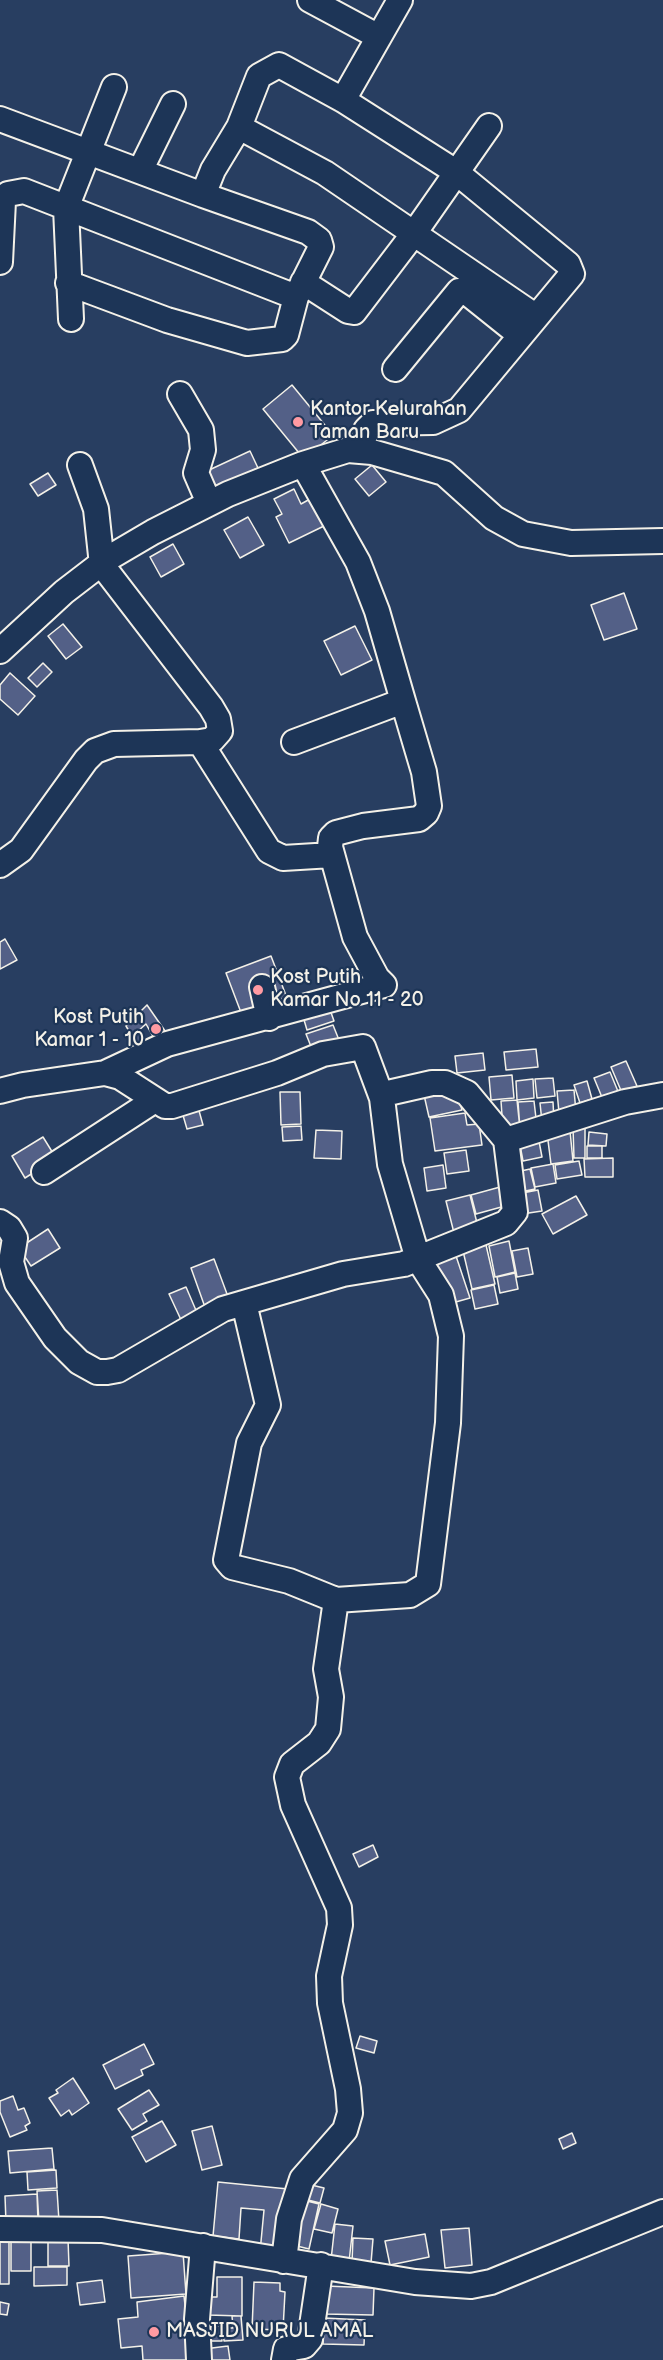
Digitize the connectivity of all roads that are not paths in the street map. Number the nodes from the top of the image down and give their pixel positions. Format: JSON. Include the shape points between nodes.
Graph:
{"nodes":[{"id":1,"x":400,"y":0,"type":"edge"},
{"id":2,"x":314,"y":1,"type":"edge"},
{"id":3,"x":379,"y":37,"type":"junction"},
{"id":4,"x":114,"y":87,"type":"dead end"},
{"id":5,"x":343,"y":100,"type":"junction"},
{"id":6,"x":173,"y":104,"type":"dead end"},
{"id":7,"x":0,"y":119,"type":"edge"},
{"id":8,"x":489,"y":126,"type":"dead end"},
{"id":9,"x":239,"y":127,"type":"junction"},
{"id":10,"x":89,"y":152,"type":"junction"},
{"id":11,"x":140,"y":171,"type":"junction"},
{"id":12,"x":456,"y":172,"type":"junction"},
{"id":13,"x":4,"y":192,"type":"edge"},
{"id":14,"x":203,"y":195,"type":"junction"},
{"id":15,"x":66,"y":208,"type":"junction"},
{"id":16,"x":415,"y":232,"type":"junction"},
{"id":17,"x":0,"y":250,"type":"edge"},
{"id":18,"x":69,"y":283,"type":"junction"},
{"id":19,"x":299,"y":289,"type":"junction"},
{"id":20,"x":70,"y":319,"type":"dead end"},
{"id":21,"x":527,"y":325,"type":"junction"},
{"id":22,"x":395,"y":369,"type":"dead end"},
{"id":23,"x":180,"y":394,"type":"dead end"},
{"id":24,"x":361,"y":451,"type":"junction"},
{"id":25,"x":303,"y":464,"type":"junction"},
{"id":26,"x":80,"y":465,"type":"dead end"},
{"id":27,"x":209,"y":503,"type":"junction"},
{"id":28,"x":663,"y":541,"type":"edge"},
{"id":29,"x":102,"y":565,"type":"junction"},
{"id":30,"x":0,"y":651,"type":"edge"},
{"id":31,"x":402,"y":701,"type":"junction"},
{"id":32,"x":200,"y":742,"type":"junction"},
{"id":33,"x":294,"y":742,"type":"dead end"},
{"id":34,"x":332,"y":855,"type":"junction"},
{"id":35,"x":0,"y":865,"type":"edge"},
{"id":36,"x":262,"y":987,"type":"dead end"},
{"id":37,"x":269,"y":1017,"type":"junction"},
{"id":38,"x":105,"y":1073,"type":"junction"},
{"id":39,"x":0,"y":1091,"type":"edge"},
{"id":40,"x":663,"y":1095,"type":"edge"},
{"id":41,"x":382,"y":1098,"type":"junction"},
{"id":42,"x":155,"y":1100,"type":"junction"},
{"id":43,"x":506,"y":1140,"type":"junction"},
{"id":44,"x":44,"y":1172,"type":"dead end"},
{"id":45,"x":0,"y":1222,"type":"edge"},
{"id":46,"x":418,"y":1259,"type":"junction"},
{"id":47,"x":244,"y":1303,"type":"junction"},
{"id":48,"x":336,"y":1600,"type":"junction"},
{"id":49,"x":663,"y":2212,"type":"edge"},
{"id":50,"x":0,"y":2229,"type":"edge"},
{"id":51,"x":203,"y":2246,"type":"junction"},
{"id":52,"x":284,"y":2261,"type":"junction"},
{"id":53,"x":321,"y":2265,"type":"junction"},
{"id":54,"x":199,"y":2360,"type":"edge"},
{"id":55,"x":284,"y":2360,"type":"edge"}],
"edges":[{"from":1,"to":3,"type":"street"},
{"from":2,"to":3,"type":"street"},
{"from":3,"to":5,"type":"street"},
{"from":4,"to":10,"type":"street"},
{"from":5,"to":9,"type":"street","via":[[279,65],[259,76]]},
{"from":5,"to":12,"type":"street"},
{"from":6,"to":11,"type":"street"},
{"from":7,"to":10,"type":"street"},
{"from":8,"to":12,"type":"street"},
{"from":9,"to":14,"type":"street"},
{"from":9,"to":16,"type":"street","via":[[326,173]]},
{"from":10,"to":11,"type":"street"},
{"from":10,"to":15,"type":"street"},
{"from":11,"to":14,"type":"street"},
{"from":12,"to":16,"type":"street"},
{"from":12,"to":21,"type":"street","via":[[568,264],[572,274],[568,281]]},
{"from":13,"to":15,"type":"street","via":[[24,191]]},
{"from":13,"to":17,"type":"street"},
{"from":14,"to":19,"type":"street","via":[[308,232],[319,240],[321,247]]},
{"from":15,"to":18,"type":"street"},
{"from":15,"to":19,"type":"street"},
{"from":16,"to":19,"type":"street","via":[[354,312]]},
{"from":16,"to":21,"type":"street"},
{"from":18,"to":19,"type":"street","via":[[166,320],[247,343],[282,339],[286,335]]},
{"from":18,"to":20,"type":"street"},
{"from":21,"to":22,"type":"street","via":[[459,291]]},
{"from":21,"to":24,"type":"street","via":[[459,410],[433,422],[373,423],[366,430]]},
{"from":23,"to":27,"type":"street","via":[[201,430],[203,450],[196,473]]},
{"from":24,"to":25,"type":"street","via":[[348,450]]},
{"from":24,"to":28,"type":"street","via":[[444,473],[494,518],[523,534],[572,543]]},
{"from":25,"to":27,"type":"street"},
{"from":25,"to":31,"type":"street","via":[[358,562],[377,611]]},
{"from":26,"to":29,"type":"street","via":[[96,509]]},
{"from":27,"to":29,"type":"street"},
{"from":29,"to":30,"type":"street","via":[[42,610]]},
{"from":29,"to":32,"type":"street","via":[[218,720],[217,737]]},
{"from":31,"to":33,"type":"street"},
{"from":31,"to":34,"type":"street","via":[[424,772],[429,806],[426,813],[419,819],[336,833],[331,838]]},
{"from":32,"to":34,"type":"street","via":[[269,851],[283,858]]},
{"from":32,"to":35,"type":"street","via":[[114,744],[95,751],[21,850]]},
{"from":34,"to":37,"type":"street","via":[[355,937],[384,985]]},
{"from":36,"to":37,"type":"street"},
{"from":37,"to":38,"type":"street","via":[[167,1044]]},
{"from":38,"to":39,"type":"street"},
{"from":38,"to":42,"type":"street","via":[[120,1077]]},
{"from":40,"to":43,"type":"street","via":[[625,1102]]},
{"from":41,"to":42,"type":"street","via":[[363,1047],[322,1054],[277,1073],[172,1106]]},
{"from":41,"to":43,"type":"street","via":[[432,1083],[455,1086],[467,1093]]},
{"from":41,"to":46,"type":"street","via":[[390,1164]]},
{"from":42,"to":44,"type":"street"},
{"from":43,"to":46,"type":"street","via":[[515,1206],[512,1218]]},
{"from":45,"to":47,"type":"street","via":[[15,1238],[11,1262],[17,1283],[55,1338],[79,1362],[97,1372],[118,1370],[223,1309]]},
{"from":46,"to":47,"type":"street","via":[[343,1274]]},
{"from":46,"to":48,"type":"street","via":[[441,1295],[451,1336],[448,1423],[428,1584],[410,1595]]},
{"from":47,"to":48,"type":"street","via":[[268,1405],[249,1443],[226,1560],[232,1567],[290,1581]]},
{"from":48,"to":52,"type":"street","via":[[326,1669],[331,1698],[328,1729],[319,1743],[292,1764],[287,1777],[293,1805],[339,1908],[340,1925],[329,1976],[330,2003],[350,2113],[345,2130],[302,2179],[289,2219]]},
{"from":49,"to":53,"type":"street","via":[[491,2282],[471,2286],[415,2282]]},
{"from":50,"to":51,"type":"street","via":[[102,2230]]},
{"from":51,"to":52,"type":"street"},
{"from":51,"to":54,"type":"street","via":[[197,2319]]},
{"from":52,"to":53,"type":"street"},
{"from":53,"to":55,"type":"street","via":[[310,2339],[304,2346],[286,2349]]}]}
